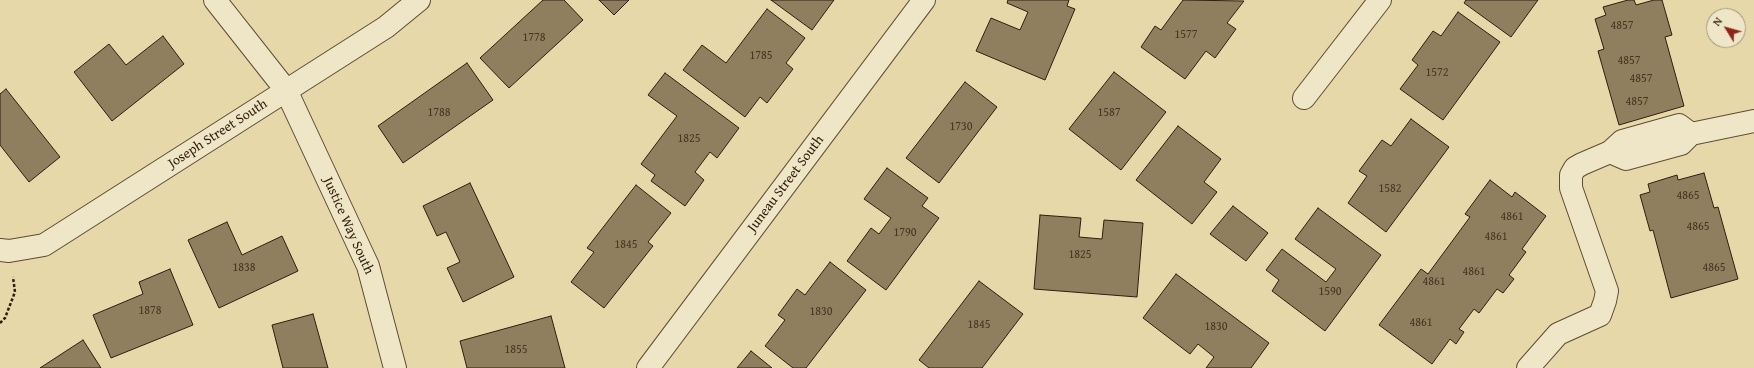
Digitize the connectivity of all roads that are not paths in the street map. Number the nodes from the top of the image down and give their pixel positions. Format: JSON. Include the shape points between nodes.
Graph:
{"nodes":[{"id":1,"x":215,"y":0,"type":"edge"},
{"id":2,"x":420,"y":0,"type":"edge"},
{"id":3,"x":924,"y":0,"type":"edge"},
{"id":4,"x":1380,"y":0,"type":"edge"},
{"id":5,"x":286,"y":90,"type":"junction"},
{"id":6,"x":1304,"y":98,"type":"dead end"},
{"id":7,"x":1754,"y":121,"type":"edge"},
{"id":8,"x":5,"y":251,"type":"edge"},
{"id":9,"x":395,"y":368,"type":"edge"},
{"id":10,"x":648,"y":368,"type":"edge"},
{"id":11,"x":1528,"y":368,"type":"edge"}],
"edges":[{"from":1,"to":5,"type":"street","name":"Justice Way South"},
{"from":2,"to":5,"type":"street","name":"Joseph Street South","via":[[386,27]]},
{"from":3,"to":10,"type":"street","name":"Juneau Street South"},
{"from":4,"to":6,"type":"street"},
{"from":5,"to":8,"type":"street","name":"Joseph Street South","via":[[44,245]]},
{"from":5,"to":9,"type":"street","name":"Justice Way South","via":[[368,266]]},
{"from":7,"to":11,"type":"street","via":[[1691,134],[1679,125],[1622,141],[1610,152],[1575,168],[1571,175],[1571,188],[1607,291],[1605,301],[1600,315],[1558,334]]}]}
